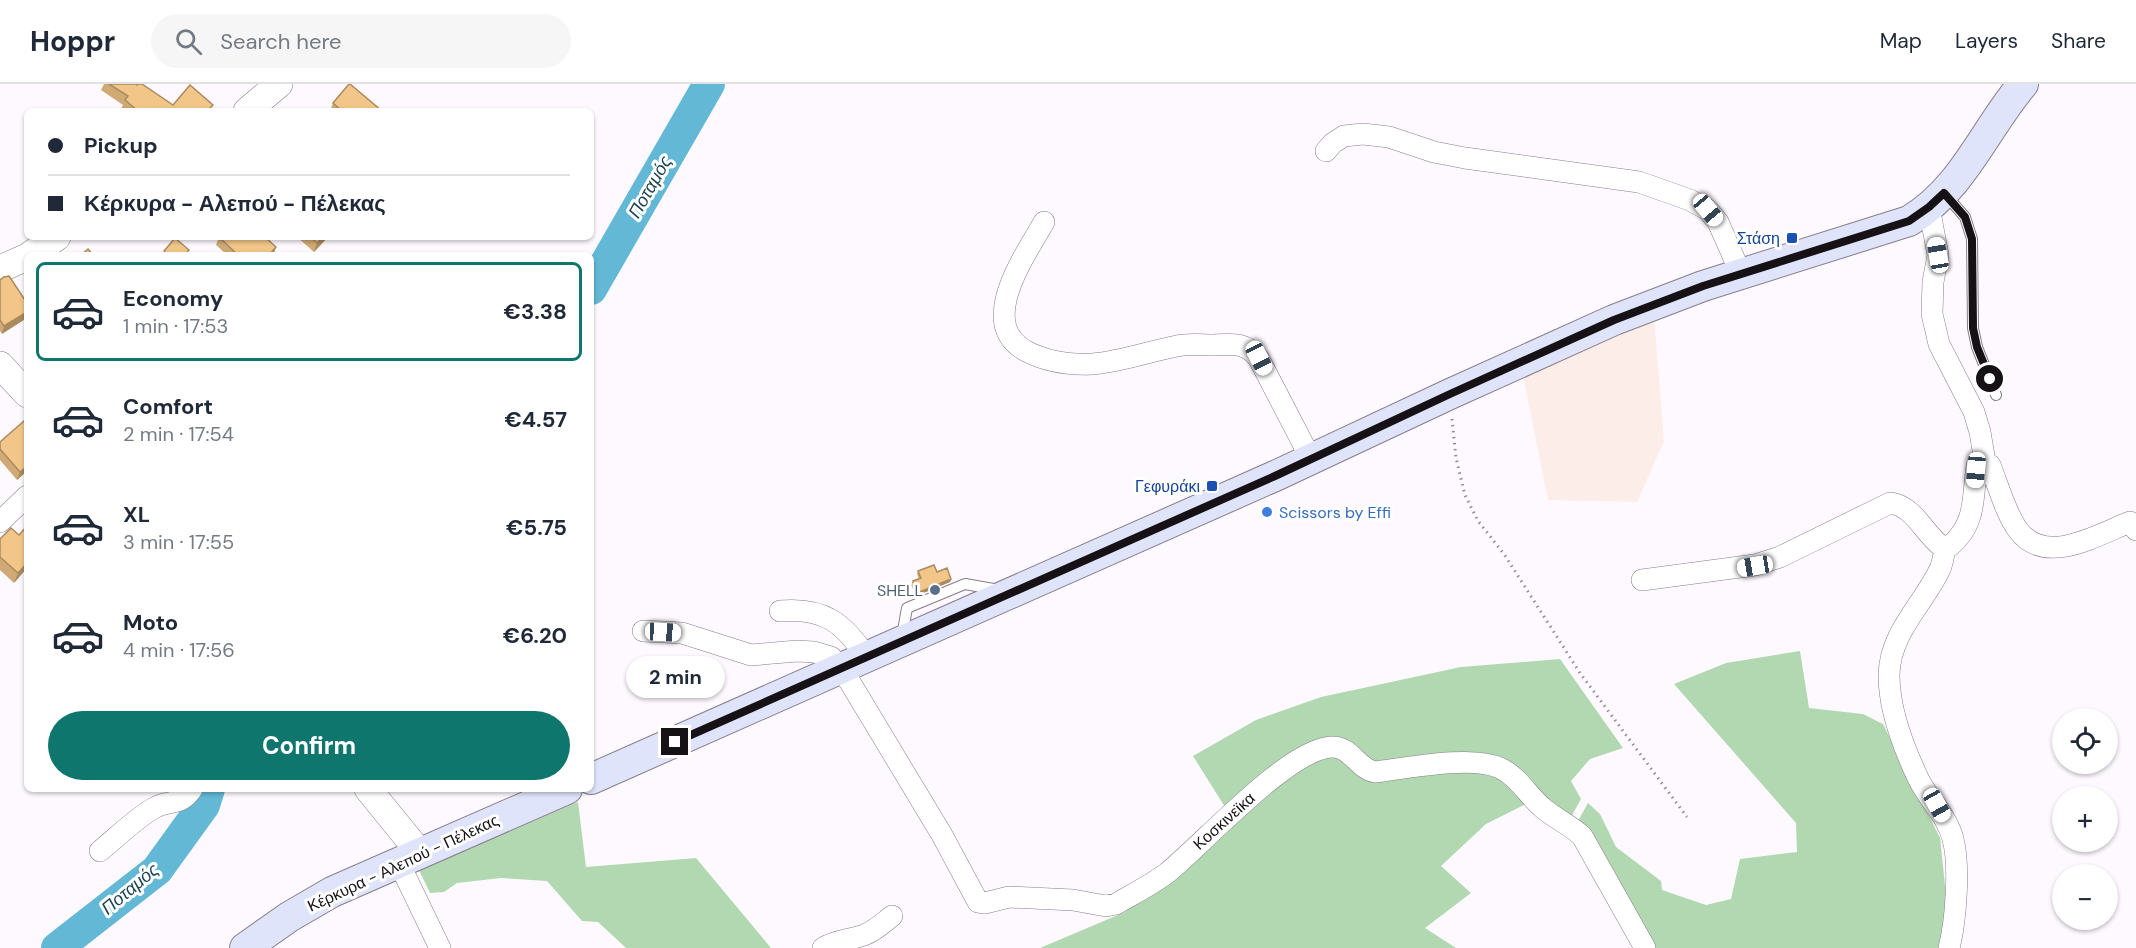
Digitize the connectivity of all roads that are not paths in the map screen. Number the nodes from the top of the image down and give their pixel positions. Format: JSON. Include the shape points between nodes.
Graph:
{"nodes":[{"id":1,"x":279,"y":84,"type":"edge"},
{"id":2,"x":2023,"y":84,"type":"edge"},
{"id":3,"x":251,"y":108,"type":"edge"},
{"id":4,"x":1326,"y":151,"type":"dead end"},
{"id":5,"x":1936,"y":200,"type":"junction"},
{"id":6,"x":1044,"y":222,"type":"dead end"},
{"id":7,"x":52,"y":240,"type":"edge"},
{"id":8,"x":34,"y":252,"type":"edge"},
{"id":9,"x":24,"y":258,"type":"edge"},
{"id":10,"x":0,"y":269,"type":"edge"},
{"id":11,"x":1741,"y":274,"type":"junction"},
{"id":12,"x":0,"y":365,"type":"edge"},
{"id":13,"x":24,"y":391,"type":"edge"},
{"id":14,"x":1996,"y":395,"type":"dead end"},
{"id":15,"x":1311,"y":459,"type":"junction"},
{"id":16,"x":1985,"y":462,"type":"junction"},
{"id":17,"x":24,"y":499,"type":"edge"},
{"id":18,"x":0,"y":522,"type":"edge"},
{"id":19,"x":2134,"y":523,"type":"edge"},
{"id":20,"x":1945,"y":547,"type":"junction"},
{"id":21,"x":1642,"y":580,"type":"dead end"},
{"id":22,"x":780,"y":611,"type":"dead end"},
{"id":23,"x":643,"y":631,"type":"dead end"},
{"id":24,"x":854,"y":664,"type":"junction"},
{"id":25,"x":594,"y":778,"type":"edge"},
{"id":26,"x":190,"y":792,"type":"edge"},
{"id":27,"x":370,"y":792,"type":"edge"},
{"id":28,"x":560,"y":792,"type":"edge"},
{"id":29,"x":100,"y":851,"type":"dead end"},
{"id":30,"x":409,"y":858,"type":"junction"},
{"id":31,"x":892,"y":916,"type":"dead end"},
{"id":32,"x":245,"y":948,"type":"edge"},
{"id":33,"x":440,"y":948,"type":"edge"},
{"id":34,"x":824,"y":948,"type":"edge"},
{"id":35,"x":1645,"y":948,"type":"edge"},
{"id":36,"x":1949,"y":948,"type":"edge"}],
"edges":[{"from":1,"to":3,"type":"street"},
{"from":2,"to":5,"type":"main road","via":[[1965,168]]},
{"from":4,"to":11,"type":"street","via":[[1344,136],[1363,134],[1389,137],[1465,158],[1639,182],[1708,210],[1718,222]]},
{"from":5,"to":11,"type":"main road","via":[[1896,226]]},
{"from":5,"to":14,"type":"lane","via":[[1965,217],[1972,239],[1973,328]]},
{"from":5,"to":16,"type":"street","via":[[1938,255],[1932,314],[1939,344],[1974,412]]},
{"from":6,"to":15,"type":"street","via":[[1015,273],[1003,311],[1008,332],[1023,349],[1042,359],[1094,364],[1180,345],[1246,347],[1259,358]]},
{"from":7,"to":8,"type":"street"},
{"from":9,"to":10,"type":"street"},
{"from":11,"to":15,"type":"main road","via":[[1657,303]]},
{"from":12,"to":13,"type":"street"},
{"from":15,"to":24,"type":"main road"},
{"from":16,"to":19,"type":"street","via":[[1990,465],[2017,529],[2034,544],[2058,548]]},
{"from":16,"to":20,"type":"street","via":[[1977,466],[1970,518],[1953,543]]},
{"from":17,"to":18,"type":"street"},
{"from":20,"to":21,"type":"street","via":[[1904,507],[1890,503],[1805,546],[1755,566]]},
{"from":20,"to":36,"type":"street","via":[[1940,568],[1898,636],[1889,674],[1904,743],[1920,781],[1953,837],[1956,890]]},
{"from":22,"to":24,"type":"street","via":[[801,610],[836,621],[851,636]]},
{"from":23,"to":24,"type":"street","via":[[682,633],[751,655],[814,652]]},
{"from":24,"to":25,"type":"main road"},
{"from":24,"to":35,"type":"street","name":"Κοσκινεϊκα","via":[[978,902],[1009,897],[1116,904],[1166,873],[1274,776],[1303,758],[1333,747],[1375,772],[1460,763],[1500,768],[1581,836]]},
{"from":26,"to":29,"type":"street","via":[[180,801],[151,810]]},
{"from":27,"to":30,"type":"street"},
{"from":28,"to":30,"type":"main road","name":"Κέρκυρα - Αλεπού - Πέλεκας"},
{"from":30,"to":32,"type":"main road","name":"Κέρκυρα - Αλεπού - Πέλεκας","via":[[311,904]]},
{"from":30,"to":33,"type":"street"},
{"from":31,"to":34,"type":"street","via":[[865,935]]}]}
